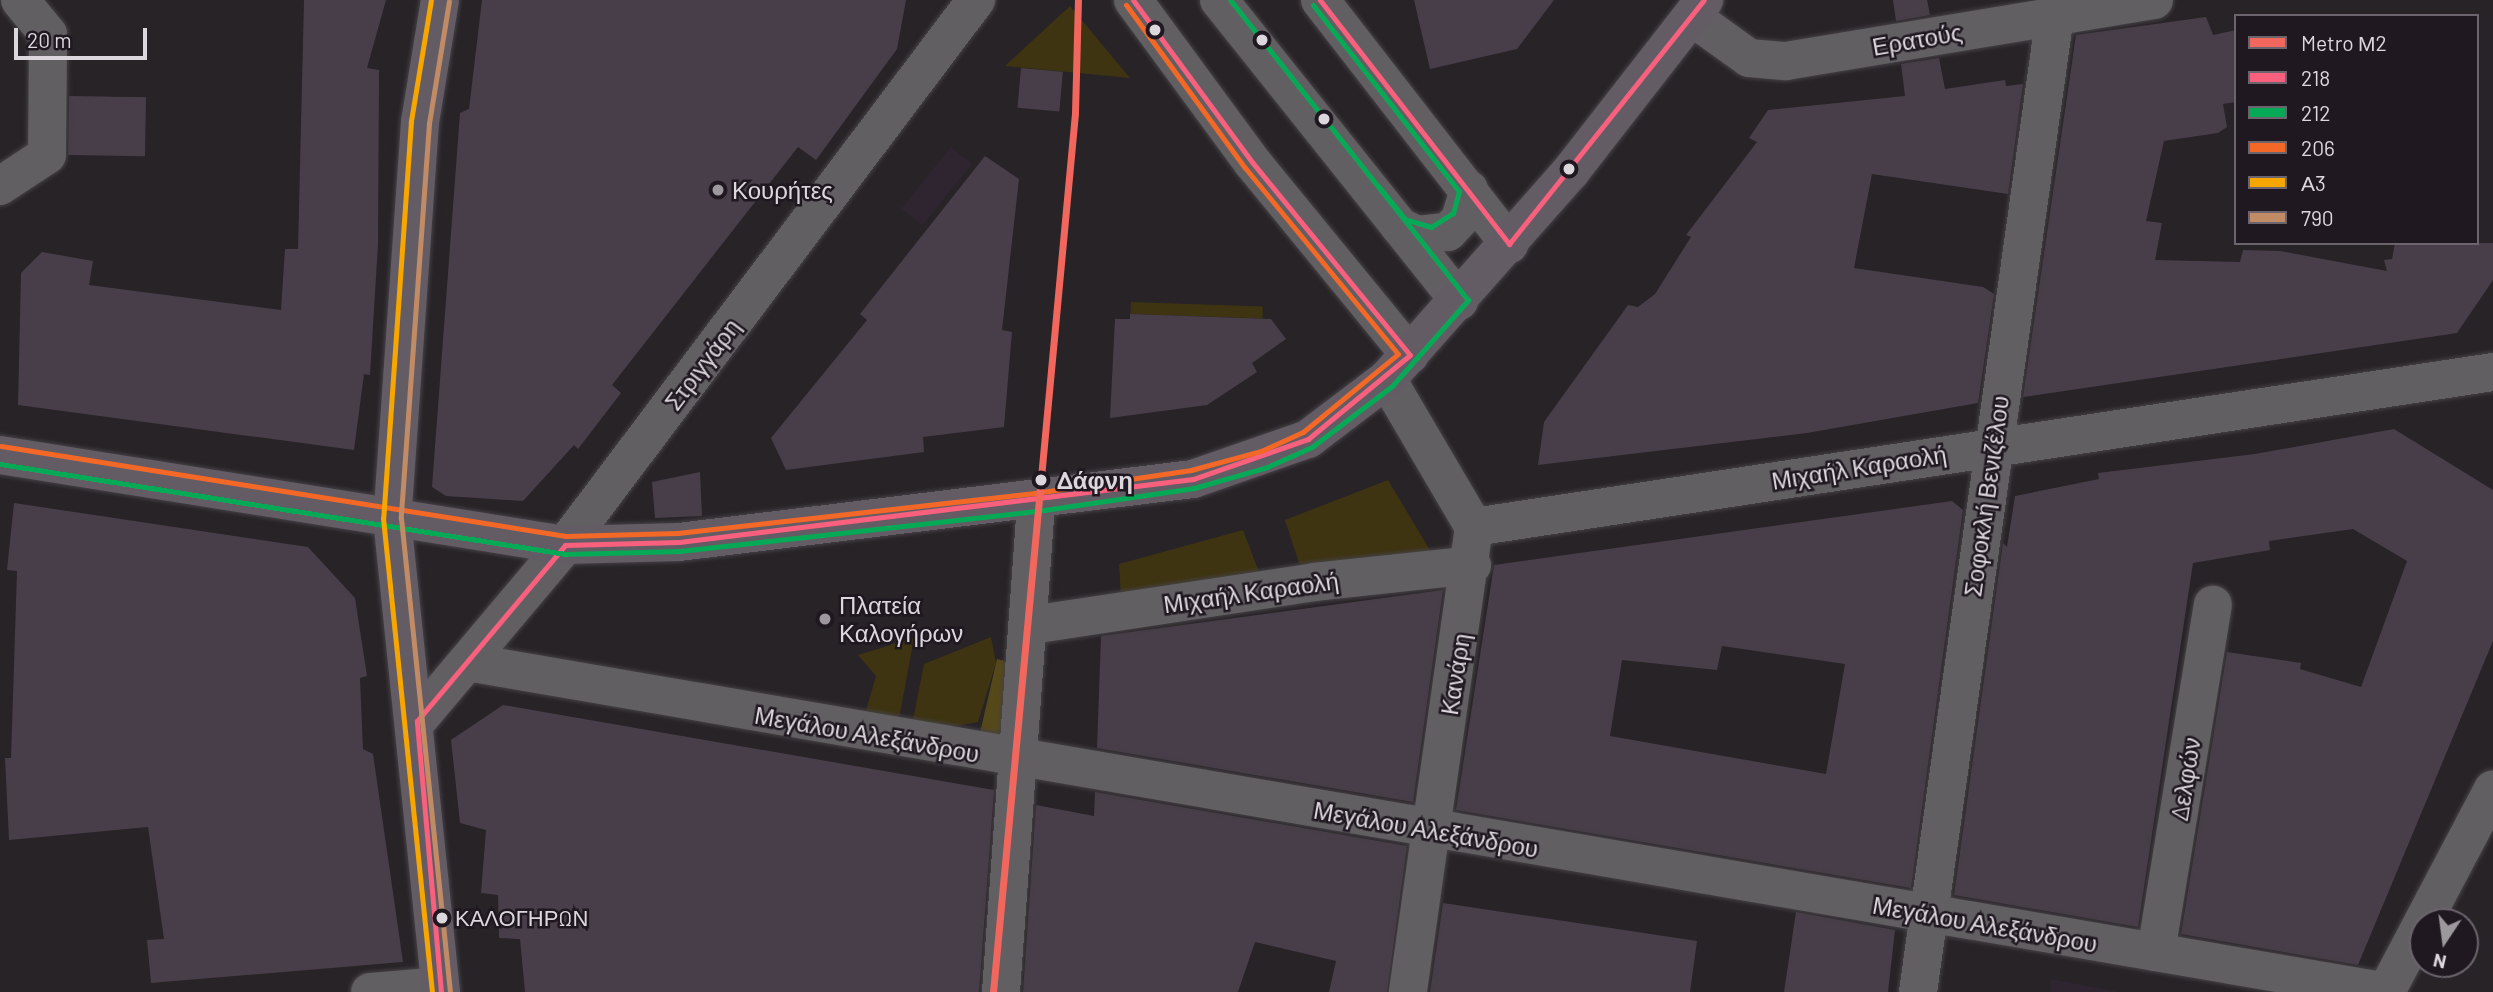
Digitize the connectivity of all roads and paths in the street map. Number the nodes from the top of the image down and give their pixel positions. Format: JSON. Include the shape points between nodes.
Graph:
{"nodes":[{"id":1,"x":20,"y":0,"type":"edge"},
{"id":2,"x":439,"y":0,"type":"edge"},
{"id":3,"x":976,"y":0,"type":"edge"},
{"id":4,"x":1133,"y":0,"type":"edge"},
{"id":5,"x":1219,"y":0,"type":"edge"},
{"id":6,"x":1320,"y":0,"type":"edge"},
{"id":7,"x":2154,"y":0,"type":"edge"},
{"id":8,"x":1698,"y":8,"type":"edge"},
{"id":9,"x":2056,"y":8,"type":"edge"},
{"id":10,"x":0,"y":186,"type":"edge"},
{"id":11,"x":1469,"y":189,"type":"junction"},
{"id":12,"x":1400,"y":227,"type":"junction"},
{"id":13,"x":1509,"y":244,"type":"junction"},
{"id":14,"x":1460,"y":301,"type":"junction"},
{"id":15,"x":1398,"y":367,"type":"junction"},
{"id":16,"x":2493,"y":372,"type":"edge"},
{"id":17,"x":1993,"y":446,"type":"junction"},
{"id":18,"x":0,"y":455,"type":"edge"},
{"id":19,"x":1036,"y":502,"type":"junction"},
{"id":20,"x":392,"y":518,"type":"junction"},
{"id":21,"x":1474,"y":527,"type":"junction"},
{"id":22,"x":565,"y":545,"type":"junction"},
{"id":23,"x":1472,"y":565,"type":"junction"},
{"id":24,"x":2213,"y":605,"type":"dead end"},
{"id":25,"x":1031,"y":625,"type":"junction"},
{"id":26,"x":467,"y":662,"type":"junction"},
{"id":27,"x":417,"y":721,"type":"junction"},
{"id":28,"x":1021,"y":762,"type":"junction"},
{"id":29,"x":2493,"y":789,"type":"edge"},
{"id":30,"x":1431,"y":830,"type":"junction"},
{"id":31,"x":1928,"y":914,"type":"junction"},
{"id":32,"x":2156,"y":952,"type":"junction"},
{"id":33,"x":441,"y":989,"type":"edge"},
{"id":34,"x":370,"y":992,"type":"edge"},
{"id":35,"x":1001,"y":992,"type":"edge"},
{"id":36,"x":1408,"y":992,"type":"edge"},
{"id":37,"x":1918,"y":992,"type":"edge"},
{"id":38,"x":2386,"y":992,"type":"edge"}],
"edges":[{"from":1,"to":10,"type":"street","via":[[48,34],[47,155]]},
{"from":2,"to":20,"type":"main road","via":[[420,122]]},
{"from":3,"to":22,"type":"street","name":"Στριγγάρη"},
{"from":4,"to":15,"type":"street"},
{"from":5,"to":12,"type":"street"},
{"from":6,"to":11,"type":"street"},
{"from":7,"to":9,"type":"street","name":"Ερατούς"},
{"from":8,"to":9,"type":"street","name":"Ερατούς","via":[[1749,58],[1786,61]]},
{"from":8,"to":13,"type":"main road"},
{"from":9,"to":17,"type":"street","name":"Σοφοκλή Βενιζέλου"},
{"from":11,"to":12,"type":"street","via":[[1460,219],[1447,232],[1418,235]]},
{"from":11,"to":13,"type":"street"},
{"from":12,"to":14,"type":"street"},
{"from":13,"to":14,"type":"main road"},
{"from":14,"to":15,"type":"main road"},
{"from":15,"to":19,"type":"main road","via":[[1308,439],[1264,459],[1193,479]]},
{"from":15,"to":21,"type":"street"},
{"from":16,"to":17,"type":"street","name":"Μιχαήλ Καραολή"},
{"from":17,"to":21,"type":"street","name":"Μιχαήλ Καραολή"},
{"from":17,"to":31,"type":"street","name":"Σοφοκλή Βενιζέλου"},
{"from":18,"to":20,"type":"main road"},
{"from":19,"to":22,"type":"main road","via":[[679,542]]},
{"from":19,"to":25,"type":"street"},
{"from":20,"to":22,"type":"main road"},
{"from":20,"to":27,"type":"main road"},
{"from":21,"to":23,"type":"street","name":"Κανάρη"},
{"from":22,"to":26,"type":"street","name":"Στριγγάρη"},
{"from":23,"to":25,"type":"street","name":"Μιχαήλ Καραολή","via":[[1314,582]]},
{"from":23,"to":30,"type":"street","name":"Κανάρη"},
{"from":24,"to":32,"type":"street","name":"Δελφών"},
{"from":25,"to":28,"type":"street"},
{"from":26,"to":27,"type":"street","name":"Στριγγάρη"},
{"from":26,"to":28,"type":"street","name":"Μεγάλου Αλεξάνδρου"},
{"from":27,"to":33,"type":"main road"},
{"from":28,"to":30,"type":"street","name":"Μεγάλου Αλεξάνδρου"},
{"from":28,"to":35,"type":"street"},
{"from":29,"to":38,"type":"street"},
{"from":30,"to":31,"type":"street","name":"Μεγάλου Αλεξάνδρου"},
{"from":30,"to":36,"type":"street","name":"Κανάρη"},
{"from":31,"to":32,"type":"street","name":"Μεγάλου Αλεξάνδρου"},
{"from":31,"to":37,"type":"street","name":"Σοφοκλή Βενιζέλου"},
{"from":32,"to":38,"type":"street","name":"Μεγάλου Αλεξάνδρου"},
{"from":33,"to":34,"type":"street"}]}
